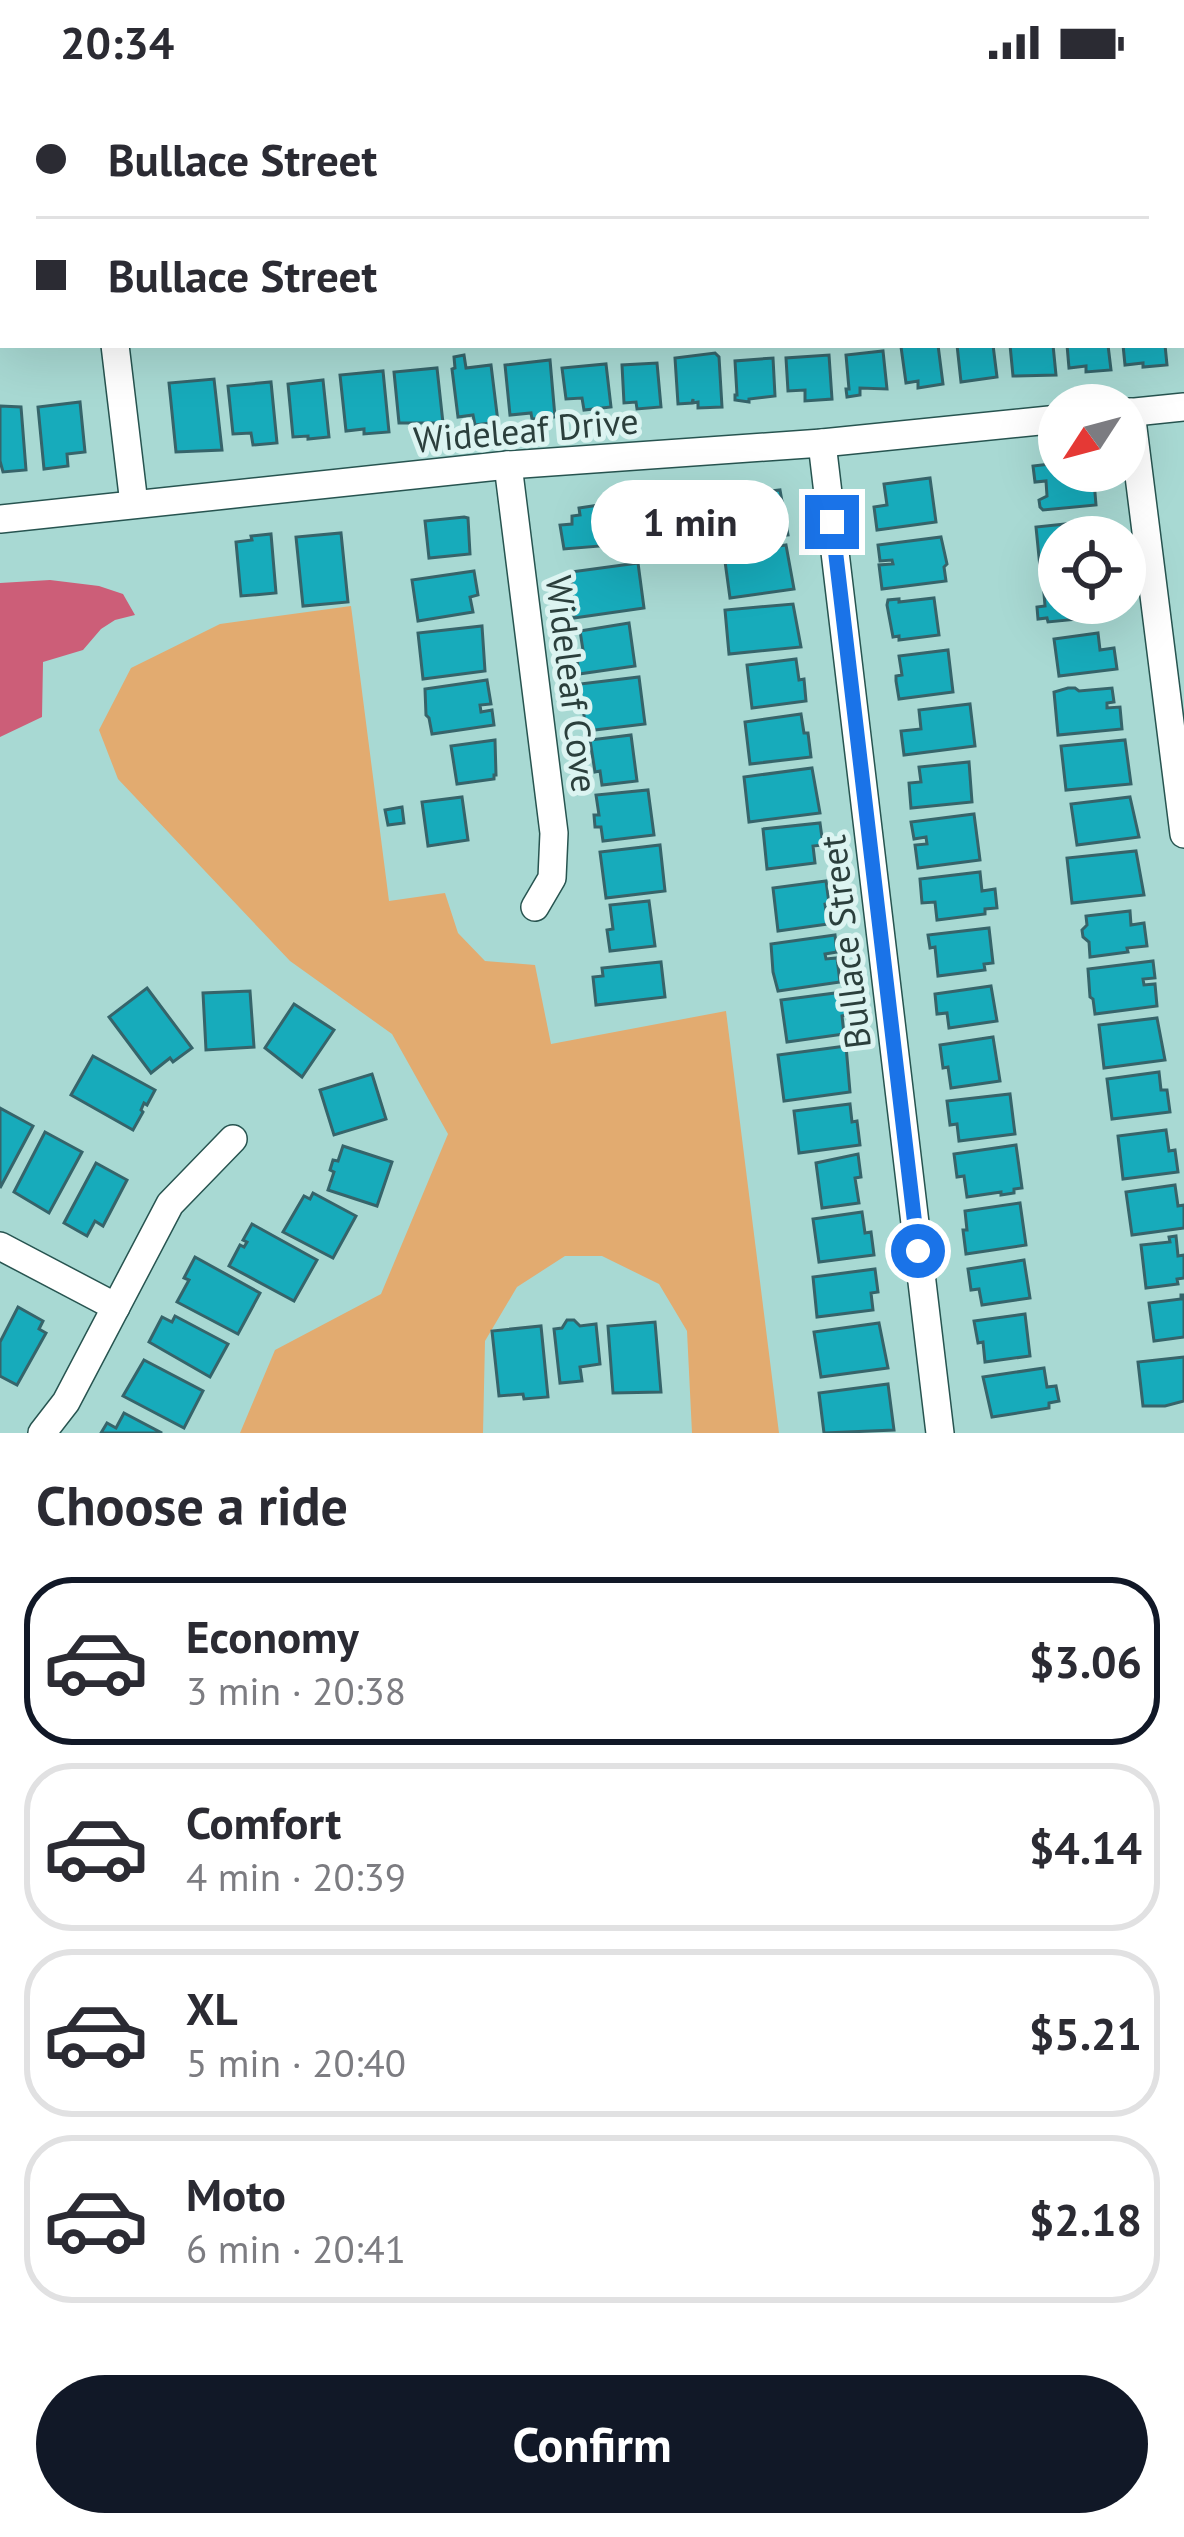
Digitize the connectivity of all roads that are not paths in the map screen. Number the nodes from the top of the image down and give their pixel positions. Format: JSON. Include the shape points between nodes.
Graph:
{"nodes":[{"id":1,"x":116,"y":348,"type":"edge"},
{"id":2,"x":1184,"y":407,"type":"edge"},
{"id":3,"x":1146,"y":410,"type":"edge"},
{"id":4,"x":1038,"y":421,"type":"edge"},
{"id":5,"x":822,"y":443,"type":"junction"},
{"id":6,"x":508,"y":465,"type":"junction"},
{"id":7,"x":1139,"y":492,"type":"edge"},
{"id":8,"x":134,"y":505,"type":"junction"},
{"id":9,"x":0,"y":519,"type":"edge"},
{"id":10,"x":1184,"y":834,"type":"edge"},
{"id":11,"x":536,"y":907,"type":"dead end"},
{"id":12,"x":233,"y":1139,"type":"dead end"},
{"id":13,"x":0,"y":1246,"type":"edge"},
{"id":14,"x":116,"y":1307,"type":"junction"},
{"id":15,"x":42,"y":1433,"type":"edge"},
{"id":16,"x":940,"y":1433,"type":"edge"}],
"edges":[{"from":1,"to":8,"type":"street"},
{"from":2,"to":3,"type":"street"},
{"from":4,"to":5,"type":"street","name":"Wideleaf Drive"},
{"from":5,"to":6,"type":"street","name":"Wideleaf Drive"},
{"from":5,"to":16,"type":"street","name":"Bullace Street"},
{"from":6,"to":8,"type":"street","name":"Wideleaf Drive"},
{"from":6,"to":11,"type":"street","name":"Wideleaf Cove","via":[[554,833],[552,878]]},
{"from":7,"to":10,"type":"street"},
{"from":8,"to":9,"type":"street","name":"Wideleaf Drive"},
{"from":12,"to":14,"type":"street","via":[[170,1204]]},
{"from":13,"to":14,"type":"street"},
{"from":14,"to":15,"type":"street"}]}
